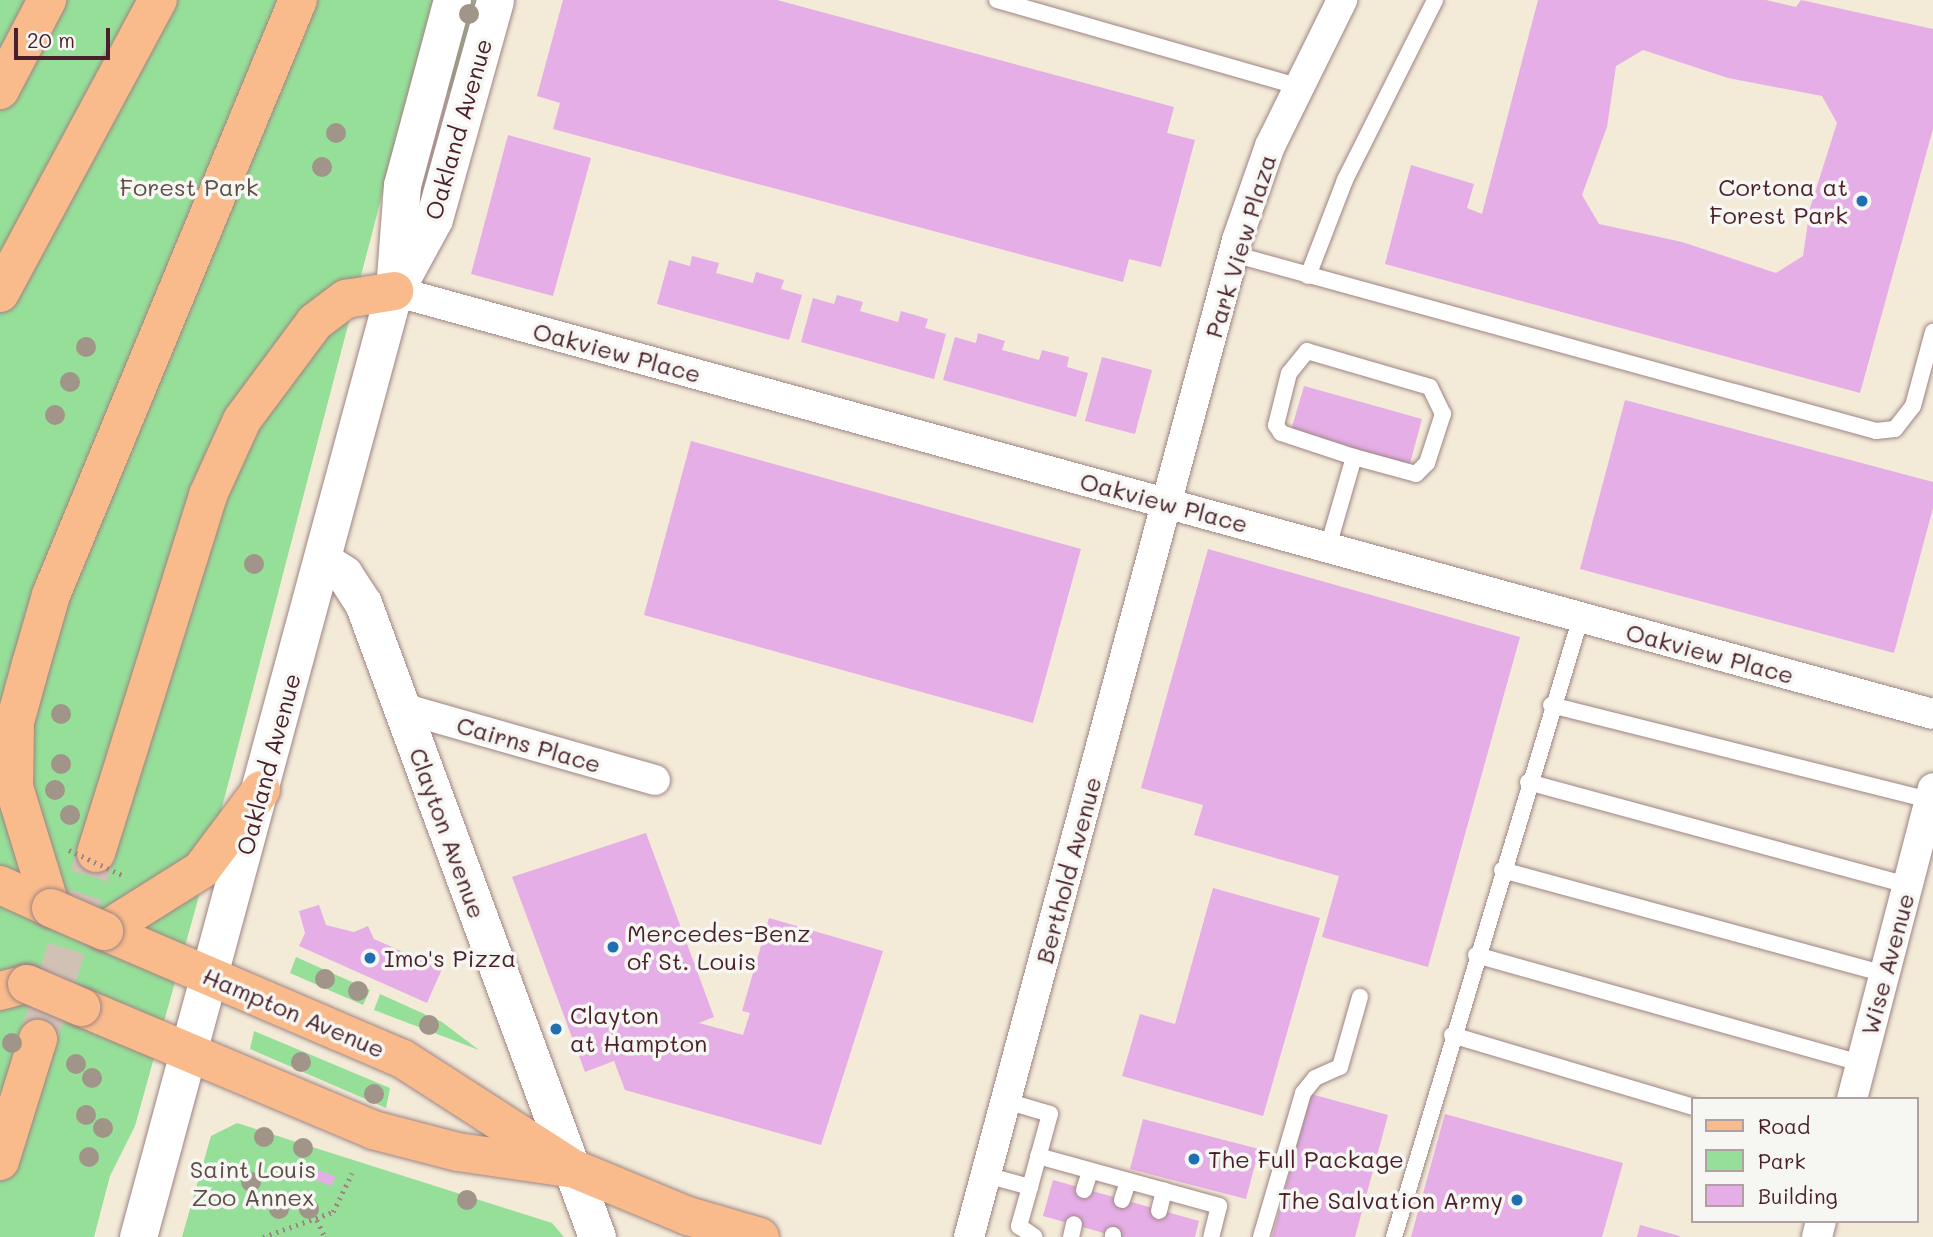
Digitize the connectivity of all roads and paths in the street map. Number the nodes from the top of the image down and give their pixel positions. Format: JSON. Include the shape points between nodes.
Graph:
{"nodes":[{"id":1,"x":47,"y":0,"type":"edge"},
{"id":2,"x":158,"y":0,"type":"edge"},
{"id":3,"x":298,"y":0,"type":"edge"},
{"id":4,"x":452,"y":0,"type":"edge"},
{"id":5,"x":495,"y":0,"type":"edge"},
{"id":6,"x":997,"y":0,"type":"edge"},
{"id":7,"x":1342,"y":0,"type":"edge"},
{"id":8,"x":1435,"y":0,"type":"edge"},
{"id":9,"x":1297,"y":86,"type":"junction"},
{"id":10,"x":0,"y":90,"type":"edge"},
{"id":11,"x":1233,"y":254,"type":"junction"},
{"id":12,"x":1308,"y":276,"type":"junction"},
{"id":13,"x":394,"y":291,"type":"junction"},
{"id":14,"x":0,"y":293,"type":"edge"},
{"id":15,"x":1933,"y":332,"type":"edge"},
{"id":16,"x":1354,"y":457,"type":"junction"},
{"id":17,"x":1168,"y":503,"type":"junction"},
{"id":18,"x":1328,"y":547,"type":"junction"},
{"id":19,"x":324,"y":561,"type":"junction"},
{"id":20,"x":51,"y":595,"type":"junction"},
{"id":21,"x":1581,"y":617,"type":"junction"},
{"id":22,"x":0,"y":674,"type":"edge"},
{"id":23,"x":1551,"y":705,"type":"junction"},
{"id":24,"x":402,"y":708,"type":"junction"},
{"id":25,"x":1933,"y":714,"type":"edge"},
{"id":26,"x":655,"y":780,"type":"dead end"},
{"id":27,"x":1528,"y":782,"type":"junction"},
{"id":28,"x":261,"y":790,"type":"junction"},
{"id":29,"x":1931,"y":794,"type":"edge"},
{"id":30,"x":96,"y":859,"type":"junction"},
{"id":31,"x":1502,"y":870,"type":"junction"},
{"id":32,"x":0,"y":885,"type":"edge"},
{"id":33,"x":1908,"y":885,"type":"junction"},
{"id":34,"x":51,"y":908,"type":"junction"},
{"id":35,"x":104,"y":931,"type":"junction"},
{"id":36,"x":1476,"y":955,"type":"junction"},
{"id":37,"x":1885,"y":974,"type":"junction"},
{"id":38,"x":210,"y":976,"type":"junction"},
{"id":39,"x":9,"y":982,"type":"edge"},
{"id":40,"x":1360,"y":997,"type":"dead end"},
{"id":41,"x":1452,"y":1035,"type":"junction"},
{"id":42,"x":38,"y":1040,"type":"tunnel mouth"},
{"id":43,"x":188,"y":1054,"type":"junction"},
{"id":44,"x":1861,"y":1063,"type":"junction"},
{"id":45,"x":1852,"y":1097,"type":"edge"},
{"id":46,"x":1006,"y":1101,"type":"junction"},
{"id":47,"x":1692,"y":1108,"type":"edge"},
{"id":48,"x":1038,"y":1156,"type":"junction"},
{"id":49,"x":0,"y":1161,"type":"edge"},
{"id":50,"x":572,"y":1168,"type":"junction"},
{"id":51,"x":1090,"y":1171,"type":"junction"},
{"id":52,"x":352,"y":1173,"type":"dead end"},
{"id":53,"x":986,"y":1175,"type":"junction"},
{"id":54,"x":1128,"y":1181,"type":"junction"},
{"id":55,"x":1030,"y":1187,"type":"junction"},
{"id":56,"x":1084,"y":1190,"type":"dead end"},
{"id":57,"x":1164,"y":1191,"type":"junction"},
{"id":58,"x":1122,"y":1200,"type":"dead end"},
{"id":59,"x":1159,"y":1211,"type":"dead end"},
{"id":60,"x":317,"y":1220,"type":"junction"},
{"id":61,"x":138,"y":1237,"type":"edge"},
{"id":62,"x":263,"y":1237,"type":"edge"},
{"id":63,"x":325,"y":1237,"type":"edge"},
{"id":64,"x":597,"y":1237,"type":"edge"},
{"id":65,"x":760,"y":1237,"type":"edge"},
{"id":66,"x":969,"y":1237,"type":"edge"},
{"id":67,"x":1035,"y":1237,"type":"edge"},
{"id":68,"x":1211,"y":1237,"type":"edge"},
{"id":69,"x":1261,"y":1237,"type":"edge"},
{"id":70,"x":1394,"y":1237,"type":"edge"}],
"edges":[{"from":1,"to":10,"type":"main road"},
{"from":2,"to":14,"type":"main road"},
{"from":3,"to":20,"type":"main road"},
{"from":4,"to":13,"type":"street","name":"Oakland Avenue","via":[[402,185]]},
{"from":5,"to":13,"type":"street","name":"Oakland Avenue","via":[[434,219]]},
{"from":6,"to":9,"type":"lane"},
{"from":7,"to":9,"type":"street","name":"Park View Plaza"},
{"from":8,"to":12,"type":"lane","via":[[1345,180]]},
{"from":9,"to":11,"type":"street","name":"Park View Plaza"},
{"from":11,"to":12,"type":"lane"},
{"from":11,"to":17,"type":"street","name":"Park View Plaza"},
{"from":12,"to":15,"type":"lane","via":[[1876,431],[1895,429],[1913,405]]},
{"from":13,"to":17,"type":"street","name":"Oakview Place"},
{"from":13,"to":19,"type":"street","name":"Oakland Avenue"},
{"from":13,"to":30,"type":"main road","via":[[346,299],[315,322],[242,420],[208,495]]},
{"from":16,"to":16,"type":"lane","via":[[1416,474],[1427,463],[1443,415],[1439,401],[1430,387],[1307,351],[1289,373],[1276,425],[1281,433]]},
{"from":16,"to":18,"type":"lane"},
{"from":17,"to":18,"type":"street","name":"Oakview Place"},
{"from":17,"to":46,"type":"street","name":"Berthold Avenue"},
{"from":18,"to":21,"type":"street","name":"Oakview Place"},
{"from":19,"to":24,"type":"street","name":"Clayton Avenue","via":[[355,587]]},
{"from":19,"to":28,"type":"street","name":"Oakland Avenue"},
{"from":20,"to":22,"type":"main road"},
{"from":20,"to":34,"type":"main road","via":[[12,751],[20,813]]},
{"from":21,"to":23,"type":"lane"},
{"from":21,"to":25,"type":"street","name":"Oakview Place"},
{"from":23,"to":27,"type":"lane"},
{"from":23,"to":29,"type":"lane"},
{"from":24,"to":26,"type":"street","name":"Cairns Place"},
{"from":24,"to":50,"type":"street","name":"Clayton Avenue"},
{"from":27,"to":31,"type":"lane"},
{"from":27,"to":33,"type":"lane"},
{"from":28,"to":35,"type":"main road","via":[[201,870]]},
{"from":28,"to":38,"type":"street","name":"Oakland Avenue"},
{"from":29,"to":33,"type":"street","name":"Wise Avenue"},
{"from":30,"to":30,"type":"path","bridge":true},
{"from":31,"to":36,"type":"lane"},
{"from":31,"to":37,"type":"lane"},
{"from":32,"to":34,"type":"main road","name":"Hampton Avenue"},
{"from":33,"to":37,"type":"street","name":"Wise Avenue"},
{"from":34,"to":35,"type":"main road","name":"Hampton Avenue","bridge":true},
{"from":35,"to":38,"type":"main road","name":"Hampton Avenue"},
{"from":36,"to":41,"type":"lane"},
{"from":36,"to":44,"type":"lane"},
{"from":37,"to":44,"type":"street","name":"Wise Avenue"},
{"from":38,"to":43,"type":"street","name":"Oakland Avenue"},
{"from":38,"to":50,"type":"main road","name":"Hampton Avenue","via":[[403,1059]]},
{"from":39,"to":43,"type":"main road","name":"Hampton Avenue","bridge":true,"via":[[81,1007]]},
{"from":40,"to":69,"type":"lane","via":[[1340,1067],[1315,1078],[1303,1093]]},
{"from":41,"to":47,"type":"lane"},
{"from":41,"to":70,"type":"lane"},
{"from":42,"to":49,"type":"main road"},
{"from":43,"to":50,"type":"main road","name":"Hampton Avenue","via":[[416,1143]]},
{"from":43,"to":61,"type":"street","name":"Oakland Avenue"},
{"from":44,"to":45,"type":"street","name":"Wise Avenue"},
{"from":46,"to":48,"type":"lane","via":[[1049,1114]]},
{"from":46,"to":53,"type":"street","name":"Berthold Avenue"},
{"from":48,"to":51,"type":"lane"},
{"from":48,"to":55,"type":"lane"},
{"from":50,"to":64,"type":"street","name":"Clayton Avenue"},
{"from":50,"to":65,"type":"main road","name":"Hampton Avenue","via":[[688,1216]]},
{"from":51,"to":54,"type":"lane"},
{"from":51,"to":56,"type":"lane"},
{"from":52,"to":60,"type":"path","via":[[340,1205]]},
{"from":53,"to":55,"type":"lane"},
{"from":53,"to":66,"type":"street","name":"Berthold Avenue"},
{"from":54,"to":57,"type":"lane"},
{"from":54,"to":58,"type":"lane"},
{"from":55,"to":67,"type":"lane","via":[[1019,1226]]},
{"from":57,"to":59,"type":"lane"},
{"from":57,"to":68,"type":"lane","via":[[1219,1206]]},
{"from":60,"to":62,"type":"path"},
{"from":60,"to":63,"type":"path"}]}
